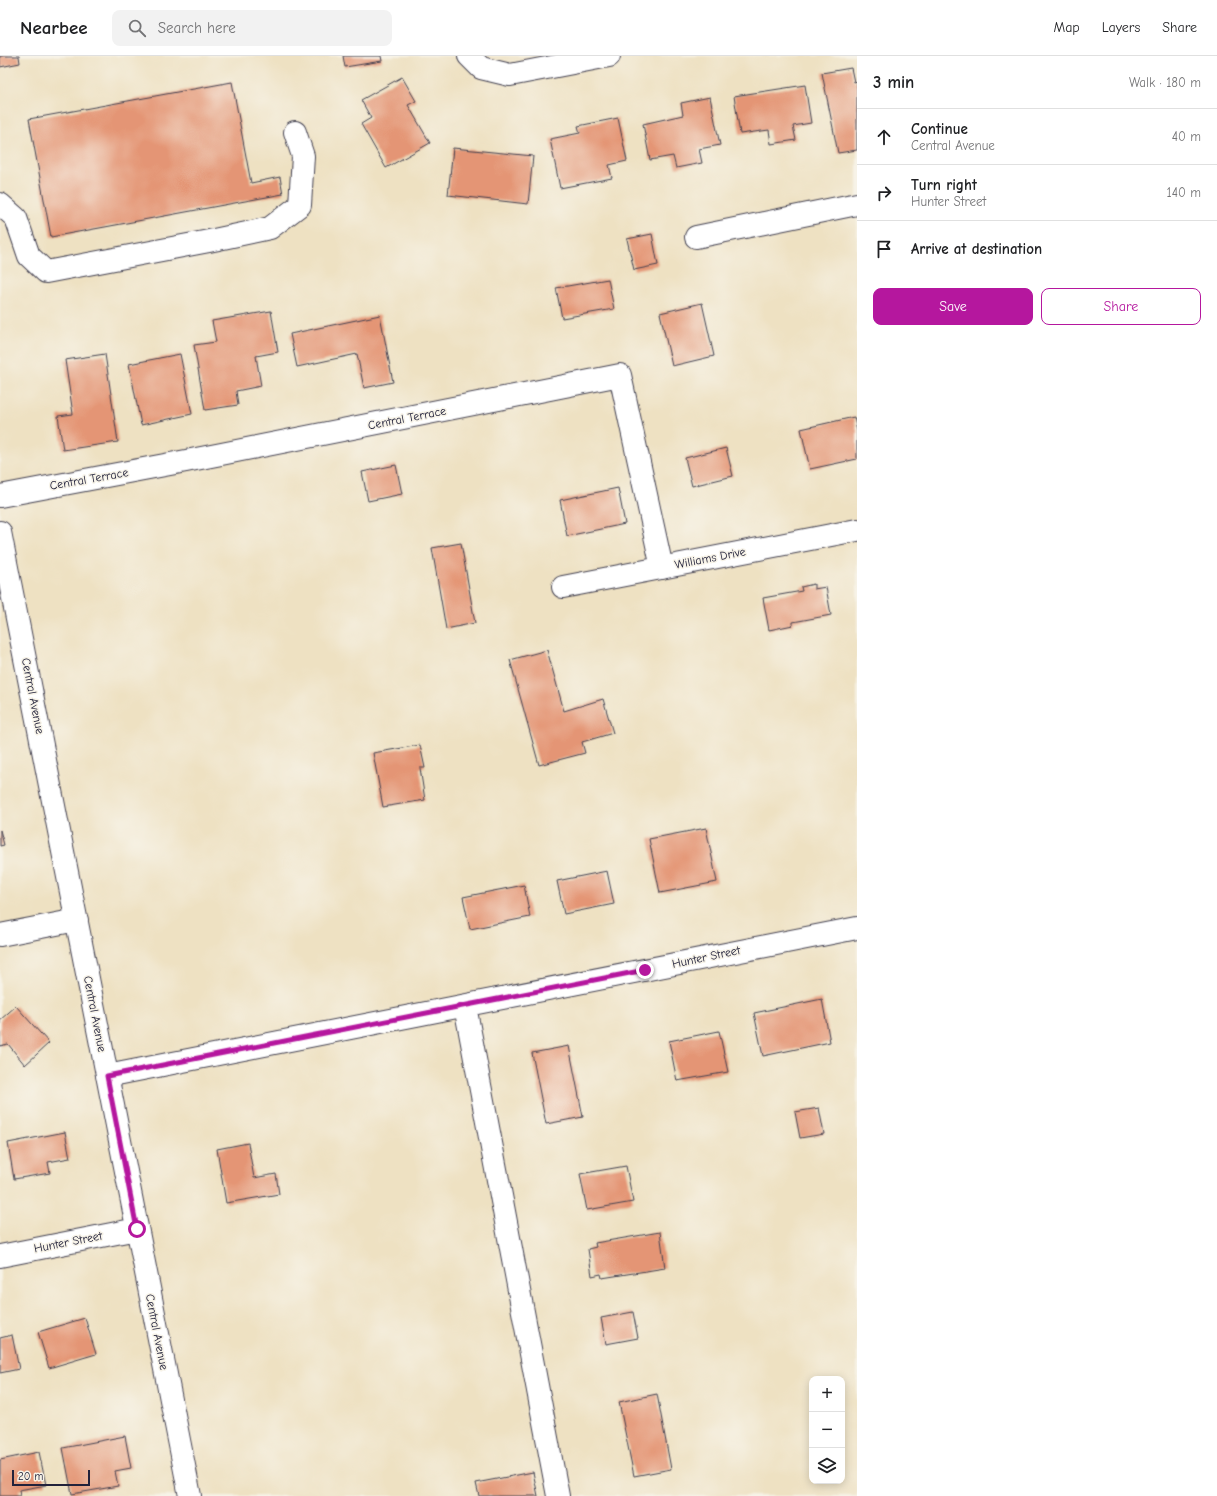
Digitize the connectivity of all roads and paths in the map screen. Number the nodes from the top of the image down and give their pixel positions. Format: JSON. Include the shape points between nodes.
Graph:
{"nodes":[{"id":1,"x":469,"y":56,"type":"edge"},
{"id":2,"x":609,"y":56,"type":"edge"},
{"id":3,"x":295,"y":132,"type":"dead end"},
{"id":4,"x":0,"y":204,"type":"edge"},
{"id":5,"x":857,"y":204,"type":"edge"},
{"id":6,"x":696,"y":237,"type":"dead end"},
{"id":7,"x":0,"y":496,"type":"edge"},
{"id":8,"x":857,"y":530,"type":"edge"},
{"id":9,"x":0,"y":532,"type":"edge"},
{"id":10,"x":662,"y":568,"type":"junction"},
{"id":11,"x":563,"y":587,"type":"dead end"},
{"id":12,"x":8,"y":610,"type":"edge"},
{"id":13,"x":77,"y":920,"type":"junction"},
{"id":14,"x":857,"y":928,"type":"edge"},
{"id":15,"x":0,"y":935,"type":"edge"},
{"id":16,"x":465,"y":1006,"type":"junction"},
{"id":17,"x":107,"y":1076,"type":"junction"},
{"id":18,"x":137,"y":1229,"type":"junction"},
{"id":19,"x":0,"y":1256,"type":"edge"},
{"id":20,"x":190,"y":1496,"type":"edge"},
{"id":21,"x":558,"y":1496,"type":"edge"}],
"edges":[{"from":1,"to":2,"type":"street","via":[[481,68],[510,75]]},
{"from":3,"to":4,"type":"street","via":[[303,156],[300,205],[270,228],[46,272],[29,256],[16,218]]},
{"from":5,"to":6,"type":"street"},
{"from":7,"to":10,"type":"street","name":"Central Terrace","via":[[186,462],[620,375]]},
{"from":8,"to":10,"type":"street","name":"Williams Drive"},
{"from":9,"to":12,"type":"street","name":"Central Avenue"},
{"from":10,"to":11,"type":"street","name":"Williams Drive"},
{"from":12,"to":13,"type":"street","name":"Central Avenue"},
{"from":13,"to":15,"type":"street"},
{"from":13,"to":17,"type":"street","name":"Central Avenue"},
{"from":14,"to":16,"type":"street","name":"Hunter Street"},
{"from":16,"to":17,"type":"street","name":"Hunter Street"},
{"from":16,"to":21,"type":"street"},
{"from":17,"to":18,"type":"street","name":"Central Avenue"},
{"from":18,"to":19,"type":"street","name":"Hunter Street"},
{"from":18,"to":20,"type":"street","name":"Central Avenue"}]}
